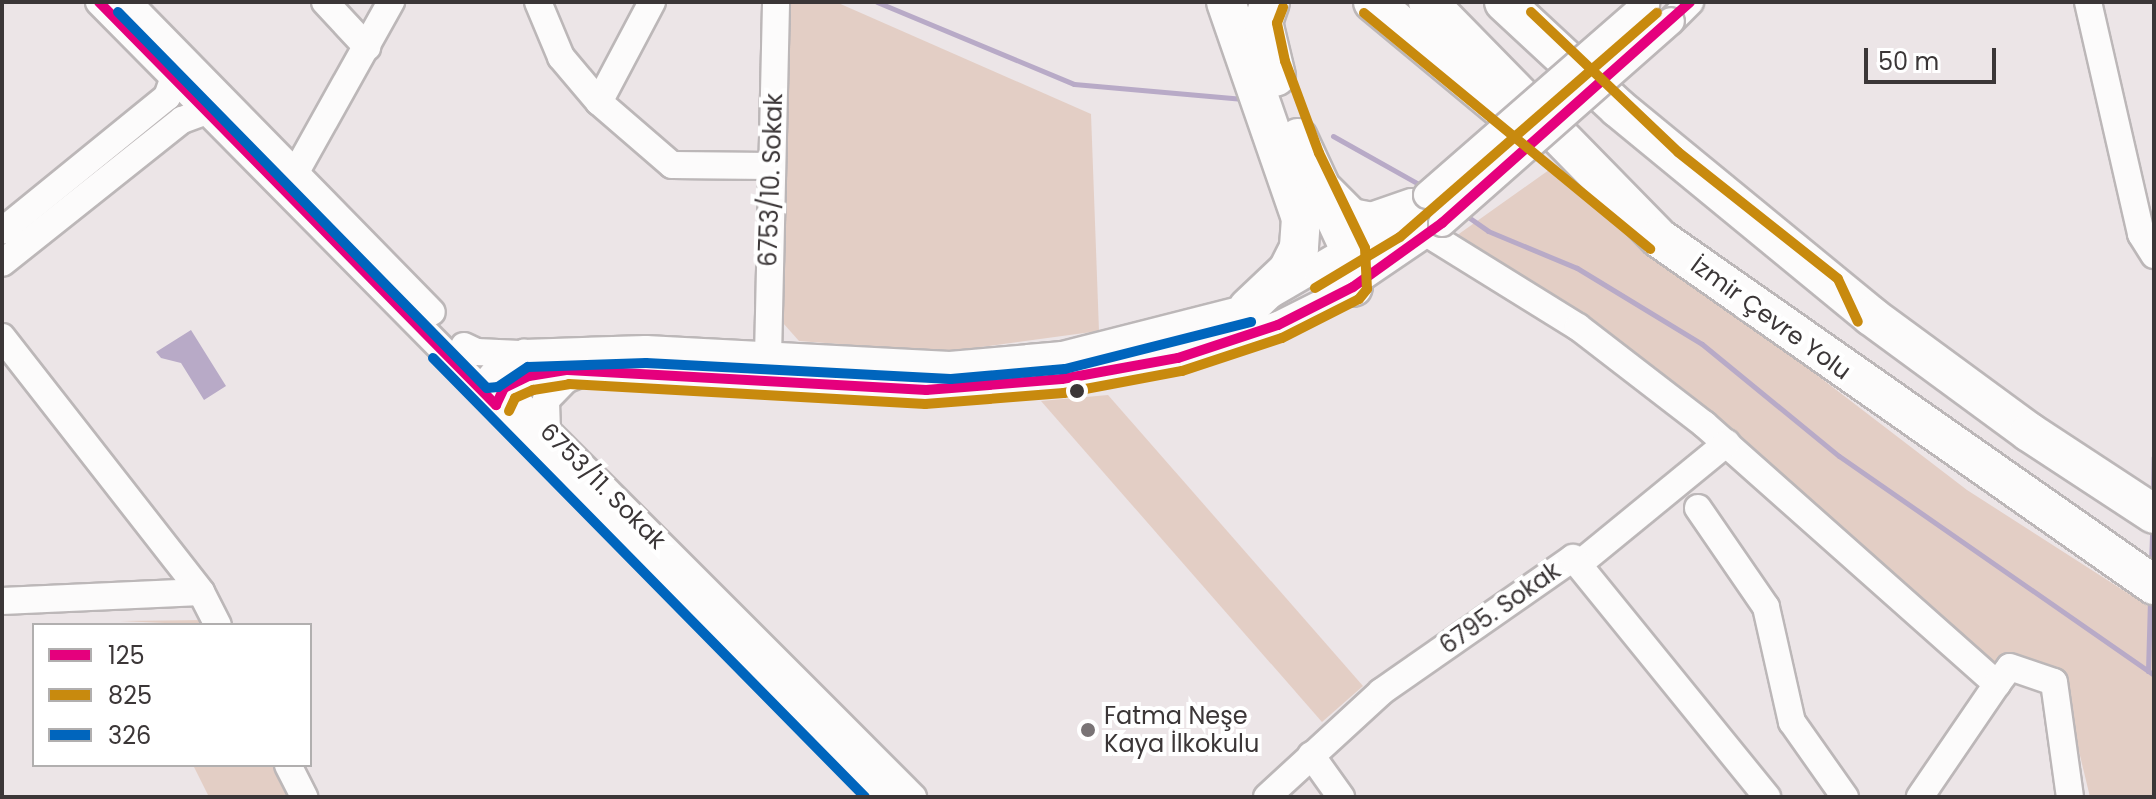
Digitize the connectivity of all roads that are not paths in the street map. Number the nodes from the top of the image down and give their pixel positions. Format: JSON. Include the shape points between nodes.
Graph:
{"nodes":[{"id":1,"x":99,"y":2,"type":"edge"},
{"id":2,"x":128,"y":2,"type":"edge"},
{"id":3,"x":325,"y":2,"type":"edge"},
{"id":4,"x":391,"y":2,"type":"edge"},
{"id":5,"x":538,"y":2,"type":"edge"},
{"id":6,"x":652,"y":2,"type":"edge"},
{"id":7,"x":776,"y":2,"type":"edge"},
{"id":8,"x":1226,"y":2,"type":"edge"},
{"id":9,"x":1270,"y":2,"type":"edge"},
{"id":10,"x":1373,"y":2,"type":"edge"},
{"id":11,"x":1428,"y":2,"type":"edge"},
{"id":12,"x":1504,"y":2,"type":"edge"},
{"id":13,"x":1541,"y":2,"type":"edge"},
{"id":14,"x":1690,"y":2,"type":"edge"},
{"id":15,"x":2088,"y":2,"type":"edge"},
{"id":16,"x":1647,"y":3,"type":"edge"},
{"id":17,"x":367,"y":47,"type":"junction"},
{"id":18,"x":174,"y":77,"type":"junction"},
{"id":19,"x":599,"y":102,"type":"junction"},
{"id":20,"x":209,"y":110,"type":"junction"},
{"id":21,"x":770,"y":166,"type":"junction"},
{"id":22,"x":297,"y":170,"type":"junction"},
{"id":23,"x":1310,"y":202,"type":"junction"},
{"id":24,"x":1427,"y":215,"type":"junction"},
{"id":25,"x":2,"y":231,"type":"edge"},
{"id":26,"x":1659,"y":238,"type":"junction"},
{"id":27,"x":2154,"y":255,"type":"edge"},
{"id":28,"x":2,"y":263,"type":"edge"},
{"id":29,"x":1343,"y":268,"type":"junction"},
{"id":30,"x":1248,"y":308,"type":"junction"},
{"id":31,"x":1871,"y":316,"type":"junction"},
{"id":32,"x":2,"y":337,"type":"edge"},
{"id":33,"x":464,"y":346,"type":"junction"},
{"id":34,"x":524,"y":353,"type":"junction"},
{"id":35,"x":768,"y":357,"type":"junction"},
{"id":36,"x":588,"y":371,"type":"junction"},
{"id":37,"x":493,"y":389,"type":"junction"},
{"id":38,"x":547,"y":431,"type":"junction"},
{"id":39,"x":1727,"y":443,"type":"junction"},
{"id":40,"x":1698,"y":508,"type":"dead end"},
{"id":41,"x":2154,"y":514,"type":"edge"},
{"id":42,"x":1579,"y":564,"type":"junction"},
{"id":43,"x":2154,"y":585,"type":"edge"},
{"id":44,"x":201,"y":592,"type":"junction"},
{"id":45,"x":2,"y":601,"type":"edge"},
{"id":46,"x":217,"y":623,"type":"edge"},
{"id":47,"x":1997,"y":684,"type":"junction"},
{"id":48,"x":1311,"y":755,"type":"junction"},
{"id":49,"x":289,"y":767,"type":"edge"},
{"id":50,"x":304,"y":797,"type":"edge"},
{"id":51,"x":885,"y":797,"type":"edge"},
{"id":52,"x":913,"y":797,"type":"edge"},
{"id":53,"x":1267,"y":797,"type":"edge"},
{"id":54,"x":1341,"y":797,"type":"edge"},
{"id":55,"x":1767,"y":797,"type":"edge"},
{"id":56,"x":1845,"y":797,"type":"edge"},
{"id":57,"x":1920,"y":797,"type":"edge"},
{"id":58,"x":2070,"y":797,"type":"edge"}],
"edges":[{"from":1,"to":18,"type":"street","name":"6753/11. Sokak"},
{"from":2,"to":22,"type":"street","name":"6753/11. Sokak"},
{"from":3,"to":17,"type":"street"},
{"from":4,"to":17,"type":"street"},
{"from":5,"to":19,"type":"street","via":[[561,57]]},
{"from":6,"to":19,"type":"street"},
{"from":7,"to":21,"type":"street","name":"6753/10. Sokak"},
{"from":8,"to":23,"type":"highway"},
{"from":9,"to":23,"type":"highway","via":[[1263,22],[1271,65]]},
{"from":10,"to":26,"type":"highway"},
{"from":11,"to":26,"type":"highway","name":"İzmir Çevre Yolu"},
{"from":12,"to":31,"type":"highway","via":[[1629,118]]},
{"from":13,"to":31,"type":"highway","via":[[1687,141],[1849,270]]},
{"from":14,"to":24,"type":"street","bridge":true},
{"from":15,"to":27,"type":"street","via":[[2141,234]]},
{"from":16,"to":24,"type":"street","bridge":true},
{"from":17,"to":22,"type":"street"},
{"from":18,"to":20,"type":"street","name":"6753/11. Sokak"},
{"from":18,"to":25,"type":"street","via":[[167,97]]},
{"from":19,"to":21,"type":"street","via":[[672,165]]},
{"from":20,"to":28,"type":"street","via":[[182,120]]},
{"from":20,"to":37,"type":"street","name":"6753/11. Sokak"},
{"from":21,"to":35,"type":"street","name":"6753/10. Sokak"},
{"from":22,"to":33,"type":"street","name":"6753/11. Sokak"},
{"from":23,"to":24,"type":"highway","via":[[1372,222]]},
{"from":23,"to":29,"type":"highway"},
{"from":23,"to":30,"type":"highway","via":[[1288,270]]},
{"from":24,"to":29,"type":"street"},
{"from":24,"to":39,"type":"street"},
{"from":26,"to":43,"type":"highway","name":"İzmir Çevre Yolu"},
{"from":29,"to":30,"type":"street"},
{"from":29,"to":36,"type":"street","via":[[1278,325],[1178,358],[1062,379],[926,390]]},
{"from":30,"to":35,"type":"street","via":[[1063,355],[950,365]]},
{"from":31,"to":41,"type":"highway","via":[[2065,457]]},
{"from":32,"to":44,"type":"street"},
{"from":33,"to":34,"type":"street","via":[[496,355]]},
{"from":33,"to":37,"type":"street","name":"6753/11. Sokak"},
{"from":34,"to":35,"type":"street","via":[[646,349]]},
{"from":34,"to":37,"type":"street"},
{"from":36,"to":37,"type":"street","via":[[529,376]]},
{"from":36,"to":38,"type":"street","via":[[565,380],[546,400]]},
{"from":37,"to":38,"type":"street","name":"6753/11. Sokak"},
{"from":37,"to":51,"type":"street","name":"6753/11. Sokak"},
{"from":38,"to":52,"type":"street","name":"6753/11. Sokak"},
{"from":39,"to":42,"type":"street"},
{"from":39,"to":47,"type":"street"},
{"from":40,"to":56,"type":"street","via":[[1766,607],[1792,722]]},
{"from":42,"to":48,"type":"street","name":"6795. Sokak","via":[[1573,558],[1393,683]]},
{"from":42,"to":55,"type":"street","name":"6795. Sokak"},
{"from":44,"to":45,"type":"street"},
{"from":44,"to":46,"type":"street"},
{"from":47,"to":57,"type":"street"},
{"from":47,"to":58,"type":"street","via":[[2010,667],[2054,682]]},
{"from":48,"to":53,"type":"street","name":"6795. Sokak"},
{"from":48,"to":54,"type":"street"},
{"from":49,"to":50,"type":"street"}]}
